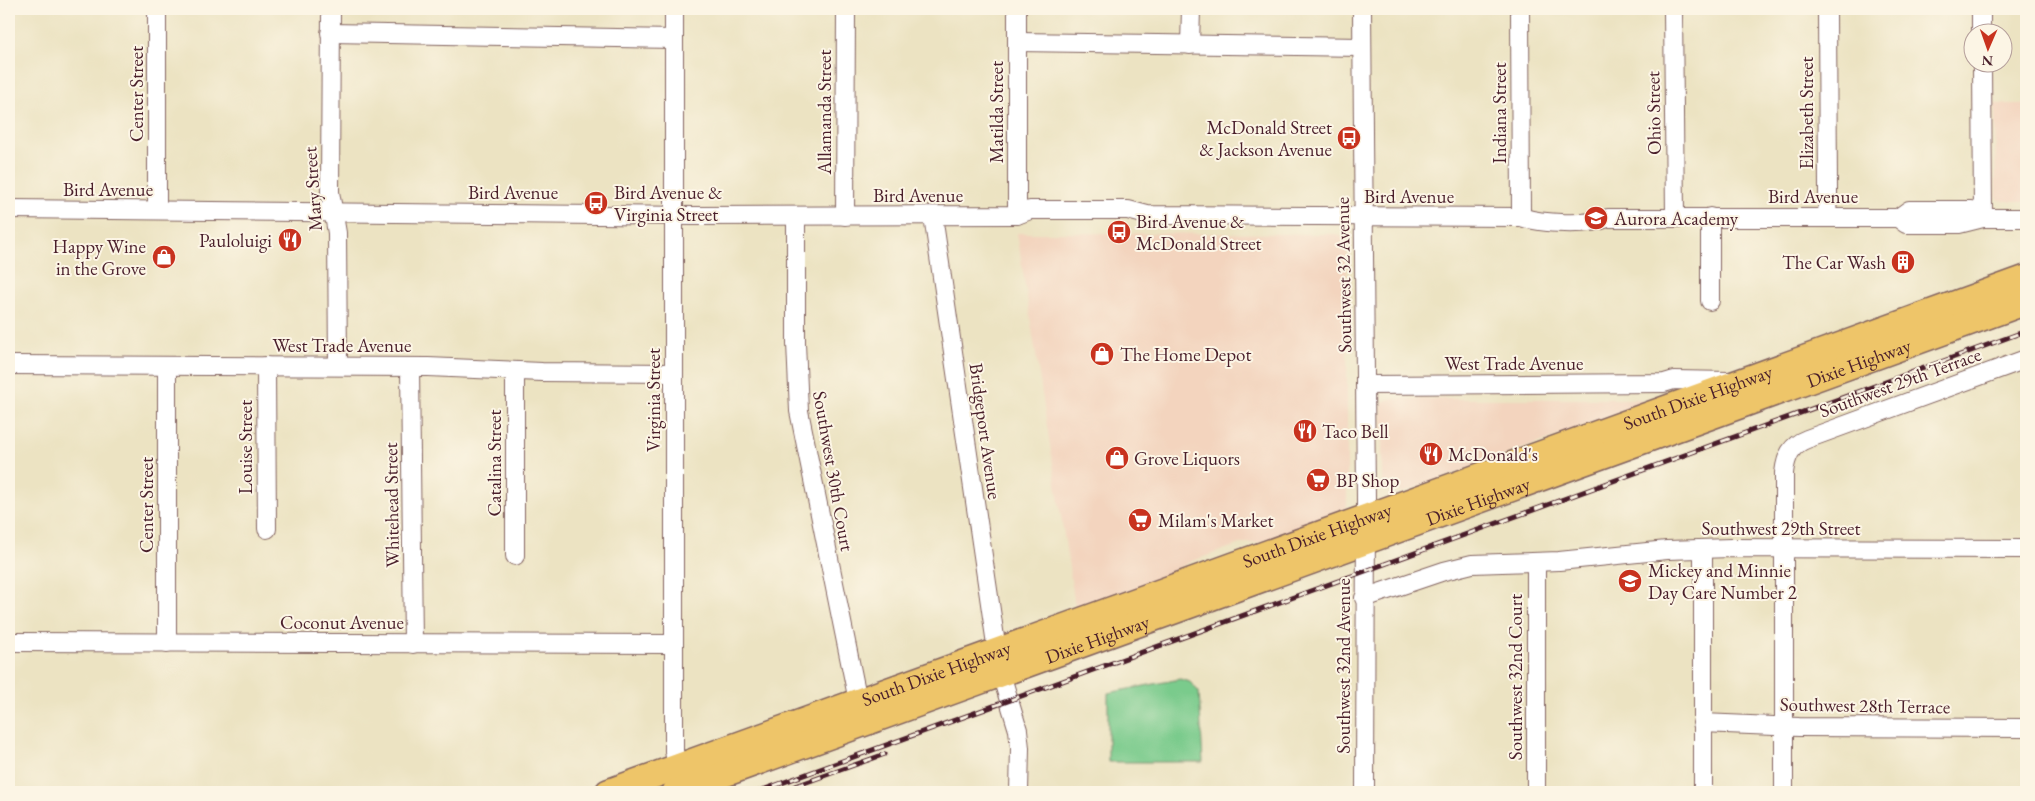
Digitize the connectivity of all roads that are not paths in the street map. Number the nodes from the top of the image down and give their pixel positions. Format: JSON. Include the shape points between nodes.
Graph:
{"nodes":[{"id":1,"x":157,"y":9,"type":"edge"},
{"id":2,"x":330,"y":9,"type":"edge"},
{"id":3,"x":674,"y":9,"type":"edge"},
{"id":4,"x":846,"y":9,"type":"edge"},
{"id":5,"x":1017,"y":9,"type":"edge"},
{"id":6,"x":1191,"y":9,"type":"edge"},
{"id":7,"x":1362,"y":9,"type":"edge"},
{"id":8,"x":1520,"y":9,"type":"edge"},
{"id":9,"x":1673,"y":9,"type":"edge"},
{"id":10,"x":1827,"y":9,"type":"edge"},
{"id":11,"x":1981,"y":9,"type":"edge"},
{"id":12,"x":1981,"y":22,"type":"edge"},
{"id":13,"x":330,"y":33,"type":"junction"},
{"id":14,"x":674,"y":39,"type":"junction"},
{"id":15,"x":1017,"y":42,"type":"junction"},
{"id":16,"x":1190,"y":45,"type":"junction"},
{"id":17,"x":1362,"y":47,"type":"junction"},
{"id":18,"x":1982,"y":72,"type":"edge"},
{"id":19,"x":9,"y":209,"type":"edge"},
{"id":20,"x":157,"y":210,"type":"junction"},
{"id":21,"x":334,"y":212,"type":"junction"},
{"id":22,"x":674,"y":215,"type":"junction"},
{"id":23,"x":1017,"y":215,"type":"junction"},
{"id":24,"x":796,"y":216,"type":"junction"},
{"id":25,"x":845,"y":216,"type":"junction"},
{"id":26,"x":933,"y":216,"type":"junction"},
{"id":27,"x":1363,"y":217,"type":"junction"},
{"id":28,"x":1521,"y":217,"type":"junction"},
{"id":29,"x":1675,"y":217,"type":"junction"},
{"id":30,"x":1710,"y":217,"type":"junction"},
{"id":31,"x":1827,"y":217,"type":"junction"},
{"id":32,"x":1983,"y":218,"type":"junction"},
{"id":33,"x":2026,"y":218,"type":"edge"},
{"id":34,"x":2026,"y":278,"type":"edge"},
{"id":35,"x":1710,"y":301,"type":"dead end"},
{"id":36,"x":2026,"y":302,"type":"edge"},
{"id":37,"x":2026,"y":359,"type":"edge"},
{"id":38,"x":9,"y":365,"type":"edge"},
{"id":39,"x":167,"y":366,"type":"junction"},
{"id":40,"x":266,"y":366,"type":"junction"},
{"id":41,"x":338,"y":366,"type":"junction"},
{"id":42,"x":410,"y":367,"type":"junction"},
{"id":43,"x":516,"y":371,"type":"junction"},
{"id":44,"x":674,"y":373,"type":"junction"},
{"id":45,"x":1739,"y":382,"type":"junction"},
{"id":46,"x":1664,"y":383,"type":"junction"},
{"id":47,"x":1365,"y":385,"type":"junction"},
{"id":48,"x":1676,"y":405,"type":"junction"},
{"id":49,"x":266,"y":529,"type":"dead end"},
{"id":50,"x":1366,"y":529,"type":"junction"},
{"id":51,"x":1784,"y":547,"type":"junction"},
{"id":52,"x":1703,"y":549,"type":"junction"},
{"id":53,"x":2026,"y":549,"type":"edge"},
{"id":54,"x":515,"y":556,"type":"dead end"},
{"id":55,"x":1536,"y":562,"type":"junction"},
{"id":56,"x":1364,"y":598,"type":"junction"},
{"id":57,"x":9,"y":642,"type":"edge"},
{"id":58,"x":167,"y":644,"type":"junction"},
{"id":59,"x":413,"y":644,"type":"junction"},
{"id":60,"x":674,"y":644,"type":"junction"},
{"id":61,"x":999,"y":662,"type":"junction"},
{"id":62,"x":858,"y":701,"type":"junction"},
{"id":63,"x":1702,"y":723,"type":"junction"},
{"id":64,"x":1784,"y":726,"type":"junction"},
{"id":65,"x":2026,"y":728,"type":"edge"},
{"id":66,"x":678,"y":783,"type":"edge"},
{"id":67,"x":608,"y":792,"type":"edge"},
{"id":68,"x":1019,"y":792,"type":"edge"},
{"id":69,"x":1364,"y":792,"type":"edge"},
{"id":70,"x":1536,"y":792,"type":"edge"},
{"id":71,"x":1702,"y":792,"type":"edge"},
{"id":72,"x":1784,"y":792,"type":"edge"}],
"edges":[{"from":1,"to":20,"type":"street","name":"Center Street"},
{"from":2,"to":13,"type":"street","name":"Mary Street"},
{"from":3,"to":14,"type":"street","name":"Virginia Street"},
{"from":4,"to":25,"type":"street","name":"Allamanda Street"},
{"from":5,"to":15,"type":"street","name":"Matilda Street"},
{"from":6,"to":16,"type":"street"},
{"from":7,"to":17,"type":"street","name":"Southwest 32 Avenue"},
{"from":8,"to":28,"type":"street","name":"Indiana Street"},
{"from":9,"to":29,"type":"street","name":"Ohio Street"},
{"from":10,"to":31,"type":"street","name":"Elizabeth Street"},
{"from":11,"to":12,"type":"street"},
{"from":13,"to":14,"type":"street"},
{"from":13,"to":21,"type":"street","name":"Mary Street","via":[[330,192]]},
{"from":14,"to":22,"type":"street","name":"Virginia Street"},
{"from":15,"to":16,"type":"street"},
{"from":15,"to":23,"type":"street","name":"Matilda Street"},
{"from":16,"to":17,"type":"street"},
{"from":17,"to":27,"type":"street","name":"Southwest 32 Avenue"},
{"from":18,"to":32,"type":"street"},
{"from":19,"to":20,"type":"street","name":"Bird Avenue"},
{"from":20,"to":21,"type":"street","name":"Bird Avenue"},
{"from":21,"to":22,"type":"street","name":"Bird Avenue"},
{"from":21,"to":41,"type":"street","name":"Mary Street"},
{"from":22,"to":24,"type":"street","name":"Bird Avenue"},
{"from":22,"to":44,"type":"street","name":"Virginia Street"},
{"from":23,"to":26,"type":"street","name":"Bird Avenue"},
{"from":23,"to":27,"type":"street","name":"Bird Avenue","via":[[1028,221],[1129,221],[1147,216]]},
{"from":24,"to":25,"type":"street","name":"Bird Avenue"},
{"from":24,"to":62,"type":"street","name":"Southwest 30th Court","via":[[799,411]]},
{"from":25,"to":26,"type":"street","name":"Bird Avenue"},
{"from":26,"to":61,"type":"street","name":"Bridgeport Avenue"},
{"from":27,"to":28,"type":"street","name":"Bird Avenue"},
{"from":27,"to":47,"type":"street","name":"Southwest 32 Avenue"},
{"from":28,"to":29,"type":"street","name":"Bird Avenue","via":[[1536,222],[1598,222],[1608,218]]},
{"from":29,"to":30,"type":"street","name":"Bird Avenue"},
{"from":30,"to":31,"type":"street","name":"Bird Avenue"},
{"from":30,"to":35,"type":"street"},
{"from":31,"to":32,"type":"street","name":"Bird Avenue","via":[[1898,218],[1906,224],[1964,224]]},
{"from":32,"to":33,"type":"street","name":"Bird Avenue"},
{"from":34,"to":45,"type":"highway","name":"South Dixie Highway"},
{"from":36,"to":50,"type":"highway","name":"Dixie Highway"},
{"from":37,"to":51,"type":"street","name":"Southwest 29th Terrace","via":[[1800,442],[1790,450],[1784,473]]},
{"from":38,"to":39,"type":"street","name":"West Trade Avenue"},
{"from":39,"to":40,"type":"street","name":"West Trade Avenue"},
{"from":39,"to":58,"type":"street","name":"Center Street"},
{"from":40,"to":41,"type":"street","name":"West Trade Avenue"},
{"from":40,"to":49,"type":"street","name":"Louise Street"},
{"from":41,"to":42,"type":"street","name":"West Trade Avenue"},
{"from":42,"to":43,"type":"street","name":"West Trade Avenue"},
{"from":42,"to":59,"type":"street","name":"Whitehead Street"},
{"from":43,"to":44,"type":"street","name":"West Trade Avenue"},
{"from":43,"to":54,"type":"street","name":"Catalina Street"},
{"from":44,"to":60,"type":"street","name":"Virginia Street"},
{"from":45,"to":46,"type":"street","name":"West Trade Avenue","via":[[1674,380]]},
{"from":45,"to":48,"type":"highway","name":"South Dixie Highway"},
{"from":46,"to":47,"type":"street","name":"West Trade Avenue"},
{"from":46,"to":48,"type":"street","via":[[1673,393]]},
{"from":47,"to":50,"type":"street","name":"Southwest 32 Avenue"},
{"from":48,"to":50,"type":"highway","name":"South Dixie Highway"},
{"from":50,"to":56,"type":"street","name":"Southwest 32nd Avenue"},
{"from":50,"to":61,"type":"highway","name":"Dixie Highway"},
{"from":51,"to":52,"type":"street","name":"Southwest 29th Street"},
{"from":51,"to":53,"type":"street","name":"Southwest 29th Street"},
{"from":51,"to":64,"type":"street"},
{"from":52,"to":55,"type":"street","name":"Southwest 29th Street"},
{"from":52,"to":63,"type":"street"},
{"from":55,"to":56,"type":"street","via":[[1460,566]]},
{"from":55,"to":70,"type":"street","name":"Southwest 32nd Court"},
{"from":56,"to":69,"type":"street","name":"Southwest 32nd Avenue"},
{"from":57,"to":58,"type":"street","name":"Coconut Avenue"},
{"from":58,"to":59,"type":"street","name":"Coconut Avenue"},
{"from":59,"to":60,"type":"street","name":"Coconut Avenue"},
{"from":60,"to":66,"type":"street","name":"Virginia Street","via":[[674,751]]},
{"from":61,"to":62,"type":"highway","name":"South Dixie Highway"},
{"from":61,"to":66,"type":"highway","name":"Dixie Highway"},
{"from":61,"to":68,"type":"street","name":"Bridgeport Avenue","via":[[1018,730]]},
{"from":62,"to":66,"type":"highway","name":"South Dixie Highway"},
{"from":63,"to":64,"type":"street","name":"Southwest 28th Terrace"},
{"from":63,"to":71,"type":"street"},
{"from":64,"to":65,"type":"street","name":"Southwest 28th Terrace"},
{"from":64,"to":72,"type":"street"},
{"from":66,"to":67,"type":"highway","name":"South Dixie Highway"}]}
